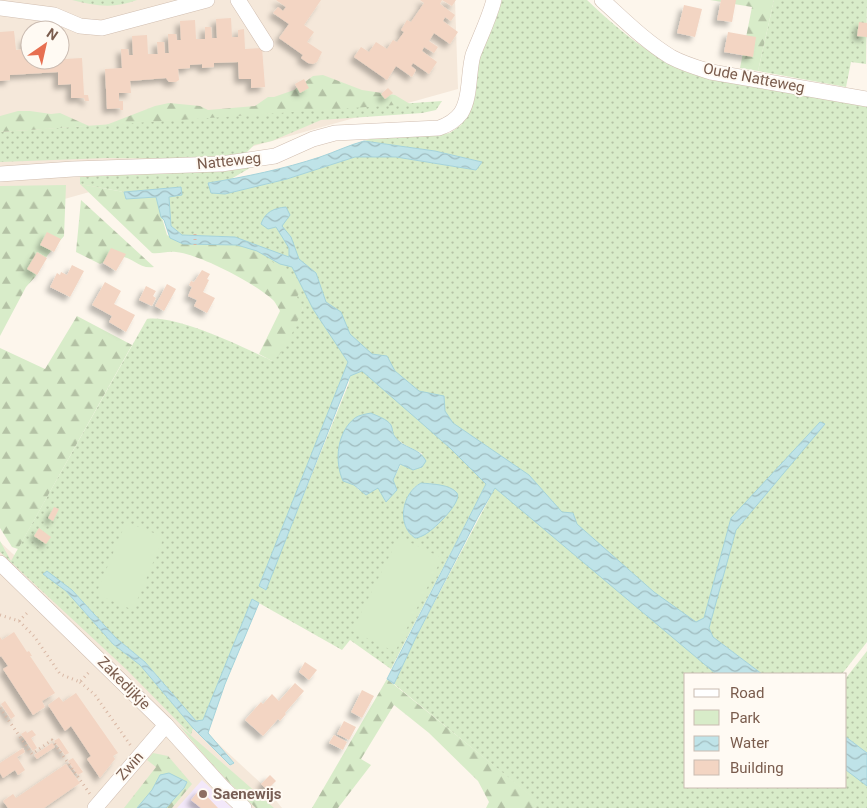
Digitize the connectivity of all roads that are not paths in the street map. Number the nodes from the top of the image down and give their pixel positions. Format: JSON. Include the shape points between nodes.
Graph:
{"nodes":[{"id":1,"x":207,"y":0,"type":"edge"},
{"id":2,"x":238,"y":0,"type":"edge"},
{"id":3,"x":494,"y":0,"type":"edge"},
{"id":4,"x":602,"y":0,"type":"edge"},
{"id":5,"x":0,"y":8,"type":"edge"},
{"id":6,"x":266,"y":44,"type":"dead end"},
{"id":7,"x":867,"y":99,"type":"edge"},
{"id":8,"x":0,"y":174,"type":"edge"},
{"id":9,"x":0,"y":563,"type":"edge"},
{"id":10,"x":166,"y":725,"type":"junction"},
{"id":11,"x":96,"y":807,"type":"edge"},
{"id":12,"x":244,"y":808,"type":"edge"}],
"edges":[{"from":1,"to":5,"type":"street","via":[[102,28],[80,26],[54,15]]},
{"from":2,"to":6,"type":"street"},
{"from":3,"to":8,"type":"street","name":"Natteweg","via":[[473,56],[462,111],[452,122],[438,128],[335,133],[275,156],[230,163]]},
{"from":4,"to":7,"type":"street","name":"Oude Natteweg","via":[[648,40],[690,66]]},
{"from":9,"to":10,"type":"street","name":"Zakedijkje"},
{"from":10,"to":11,"type":"street","name":"Zwin"},
{"from":10,"to":12,"type":"street","name":"Zakedijkje"}]}
